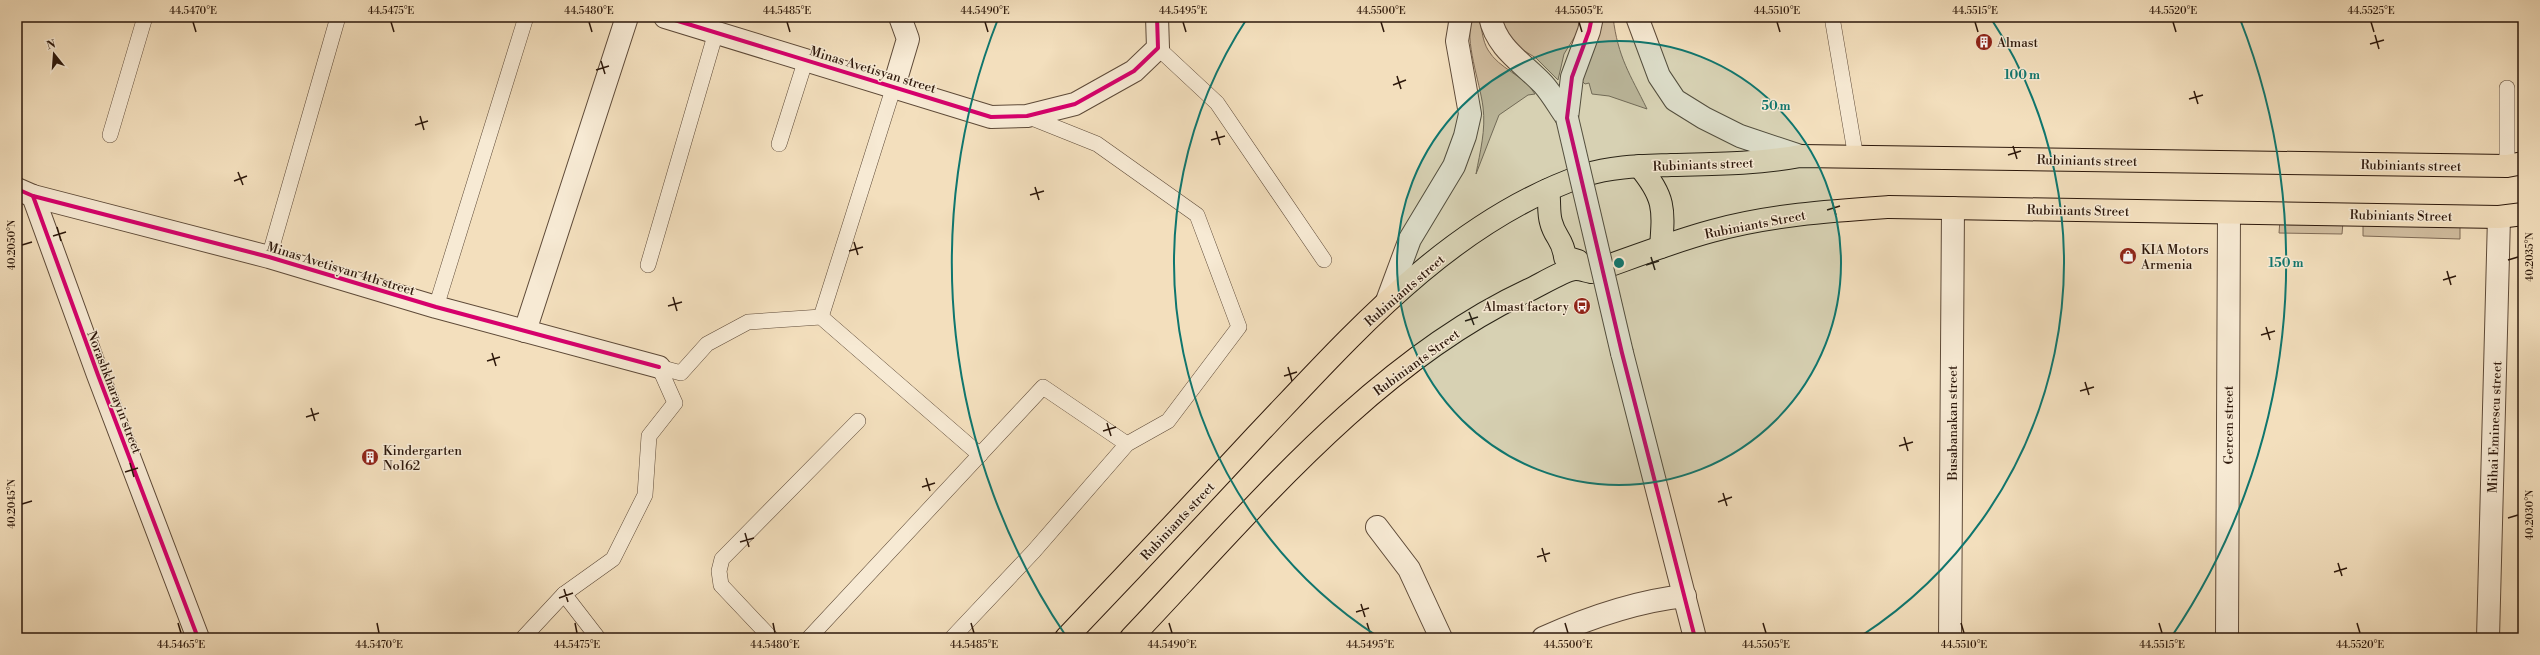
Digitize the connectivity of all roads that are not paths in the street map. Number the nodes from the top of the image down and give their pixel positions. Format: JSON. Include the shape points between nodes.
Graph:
{"nodes":[{"id":1,"x":145,"y":17,"type":"edge"},
{"id":2,"x":338,"y":17,"type":"edge"},
{"id":3,"x":526,"y":17,"type":"edge"},
{"id":4,"x":627,"y":17,"type":"edge"},
{"id":5,"x":666,"y":17,"type":"edge"},
{"id":6,"x":900,"y":17,"type":"edge"},
{"id":7,"x":1157,"y":17,"type":"edge"},
{"id":8,"x":1461,"y":17,"type":"edge"},
{"id":9,"x":1490,"y":17,"type":"edge"},
{"id":10,"x":1592,"y":17,"type":"edge"},
{"id":11,"x":1637,"y":17,"type":"edge"},
{"id":12,"x":1832,"y":17,"type":"edge"},
{"id":13,"x":716,"y":32,"type":"junction"},
{"id":14,"x":1158,"y":48,"type":"junction"},
{"id":15,"x":806,"y":59,"type":"junction"},
{"id":16,"x":894,"y":86,"type":"junction"},
{"id":17,"x":2507,"y":88,"type":"dead end"},
{"id":18,"x":1027,"y":116,"type":"junction"},
{"id":19,"x":1567,"y":118,"type":"junction"},
{"id":20,"x":110,"y":135,"type":"dead end"},
{"id":21,"x":779,"y":144,"type":"dead end"},
{"id":22,"x":1800,"y":156,"type":"junction"},
{"id":23,"x":1856,"y":158,"type":"junction"},
{"id":24,"x":2515,"y":165,"type":"edge"},
{"id":25,"x":1639,"y":166,"type":"junction"},
{"id":26,"x":1548,"y":190,"type":"junction"},
{"id":27,"x":25,"y":193,"type":"edge"},
{"id":28,"x":1953,"y":208,"type":"junction"},
{"id":29,"x":2229,"y":213,"type":"junction"},
{"id":30,"x":2523,"y":214,"type":"edge"},
{"id":31,"x":2499,"y":217,"type":"junction"},
{"id":32,"x":1661,"y":247,"type":"junction"},
{"id":33,"x":269,"y":257,"type":"junction"},
{"id":34,"x":1324,"y":260,"type":"dead end"},
{"id":35,"x":648,"y":265,"type":"dead end"},
{"id":36,"x":1575,"y":269,"type":"junction"},
{"id":37,"x":1387,"y":301,"type":"junction"},
{"id":38,"x":436,"y":307,"type":"junction"},
{"id":39,"x":821,"y":317,"type":"junction"},
{"id":40,"x":525,"y":331,"type":"junction"},
{"id":41,"x":659,"y":367,"type":"junction"},
{"id":42,"x":858,"y":421,"type":"dead end"},
{"id":43,"x":1127,"y":444,"type":"junction"},
{"id":44,"x":980,"y":455,"type":"junction"},
{"id":45,"x":1377,"y":527,"type":"dead end"},
{"id":46,"x":564,"y":594,"type":"junction"},
{"id":47,"x":1685,"y":596,"type":"junction"},
{"id":48,"x":198,"y":638,"type":"edge"},
{"id":49,"x":524,"y":638,"type":"edge"},
{"id":50,"x":598,"y":638,"type":"edge"},
{"id":51,"x":771,"y":638,"type":"edge"},
{"id":52,"x":809,"y":638,"type":"edge"},
{"id":53,"x":952,"y":638,"type":"edge"},
{"id":54,"x":1066,"y":638,"type":"edge"},
{"id":55,"x":1131,"y":638,"type":"edge"},
{"id":56,"x":1441,"y":638,"type":"edge"},
{"id":57,"x":1543,"y":638,"type":"edge"},
{"id":58,"x":1695,"y":638,"type":"edge"},
{"id":59,"x":1950,"y":638,"type":"edge"},
{"id":60,"x":2227,"y":638,"type":"edge"},
{"id":61,"x":2488,"y":638,"type":"edge"}],
"edges":[{"from":1,"to":20,"type":"lane"},
{"from":2,"to":33,"type":"lane"},
{"from":3,"to":38,"type":"lane"},
{"from":4,"to":40,"type":"street"},
{"from":5,"to":13,"type":"street","name":"Minas Avetisyan street"},
{"from":6,"to":16,"type":"street","via":[[908,40]]},
{"from":7,"to":14,"type":"street"},
{"from":8,"to":37,"type":"street","via":[[1458,41],[1470,114],[1465,136],[1454,166],[1410,239]]},
{"from":9,"to":19,"type":"street","via":[[1499,42],[1543,85]]},
{"from":10,"to":19,"type":"street","via":[[1572,77]]},
{"from":11,"to":22,"type":"street","via":[[1659,76],[1676,100],[1740,136]]},
{"from":12,"to":23,"type":"lane"},
{"from":13,"to":15,"type":"street","name":"Minas Avetisyan street"},
{"from":13,"to":35,"type":"lane"},
{"from":14,"to":18,"type":"street","name":"Minas Avetisyan street","via":[[1134,71],[1075,104]]},
{"from":14,"to":34,"type":"lane","via":[[1217,103]]},
{"from":15,"to":16,"type":"street","name":"Minas Avetisyan street"},
{"from":15,"to":21,"type":"lane"},
{"from":16,"to":18,"type":"street","name":"Minas Avetisyan street","via":[[991,117]]},
{"from":16,"to":39,"type":"lane"},
{"from":17,"to":24,"type":"lane"},
{"from":18,"to":43,"type":"lane","via":[[1097,144],[1196,215],[1239,327],[1168,421]]},
{"from":19,"to":47,"type":"street","bridge":true,"via":[[1622,353]]},
{"from":22,"to":23,"type":"main road","name":"Rubiniants street"},
{"from":22,"to":25,"type":"main road","name":"Rubiniants street","via":[[1758,163]]},
{"from":23,"to":24,"type":"main road","name":"Rubiniants street"},
{"from":25,"to":26,"type":"main road","name":"Rubiniants street","via":[[1586,174]]},
{"from":25,"to":32,"type":"main road","via":[[1656,186],[1664,215]]},
{"from":26,"to":36,"type":"main road","via":[[1550,221],[1555,235],[1563,243],[1565,257],[1578,261]]},
{"from":26,"to":37,"type":"main road","name":"Rubiniants street","via":[[1475,229]]},
{"from":27,"to":33,"type":"street","name":"Minas Avetisyan 4th street"},
{"from":27,"to":48,"type":"street","name":"Norashkharayin street","via":[[98,375]]},
{"from":28,"to":29,"type":"main road","name":"Rubiniants Street"},
{"from":28,"to":32,"type":"main road","name":"Rubiniants Street","via":[[1889,207],[1814,212],[1712,231]]},
{"from":28,"to":59,"type":"street","name":"Busabanakan street"},
{"from":29,"to":31,"type":"main road","name":"Rubiniants Street"},
{"from":29,"to":60,"type":"street","name":"Gercen street"},
{"from":30,"to":31,"type":"main road","name":"Rubiniants Street"},
{"from":31,"to":61,"type":"street","name":"Mihai Eminescu street"},
{"from":32,"to":36,"type":"main road","name":"Rubiniants Street","via":[[1591,272]]},
{"from":33,"to":38,"type":"street","name":"Minas Avetisyan 4th street"},
{"from":36,"to":55,"type":"main road","name":"Rubiniants Street","via":[[1512,298],[1456,332],[1370,396],[1316,444]]},
{"from":37,"to":54,"type":"main road","name":"Rubiniants street"},
{"from":38,"to":40,"type":"street","name":"Minas Avetisyan 4th street"},
{"from":39,"to":41,"type":"lane","via":[[748,322],[707,344],[681,373]]},
{"from":39,"to":44,"type":"lane"},
{"from":40,"to":41,"type":"street","name":"Minas Avetisyan 4th street"},
{"from":41,"to":46,"type":"lane","via":[[675,403],[649,436],[645,495],[613,559]]},
{"from":42,"to":51,"type":"lane","via":[[722,559],[719,571],[721,586]]},
{"from":43,"to":44,"type":"lane","via":[[1043,387]]},
{"from":43,"to":53,"type":"lane","via":[[1034,551]]},
{"from":44,"to":52,"type":"lane"},
{"from":45,"to":56,"type":"street","via":[[1409,569]]},
{"from":46,"to":49,"type":"lane"},
{"from":46,"to":50,"type":"lane"},
{"from":47,"to":57,"type":"street","via":[[1656,599],[1625,608]]},
{"from":47,"to":58,"type":"street"}]}
